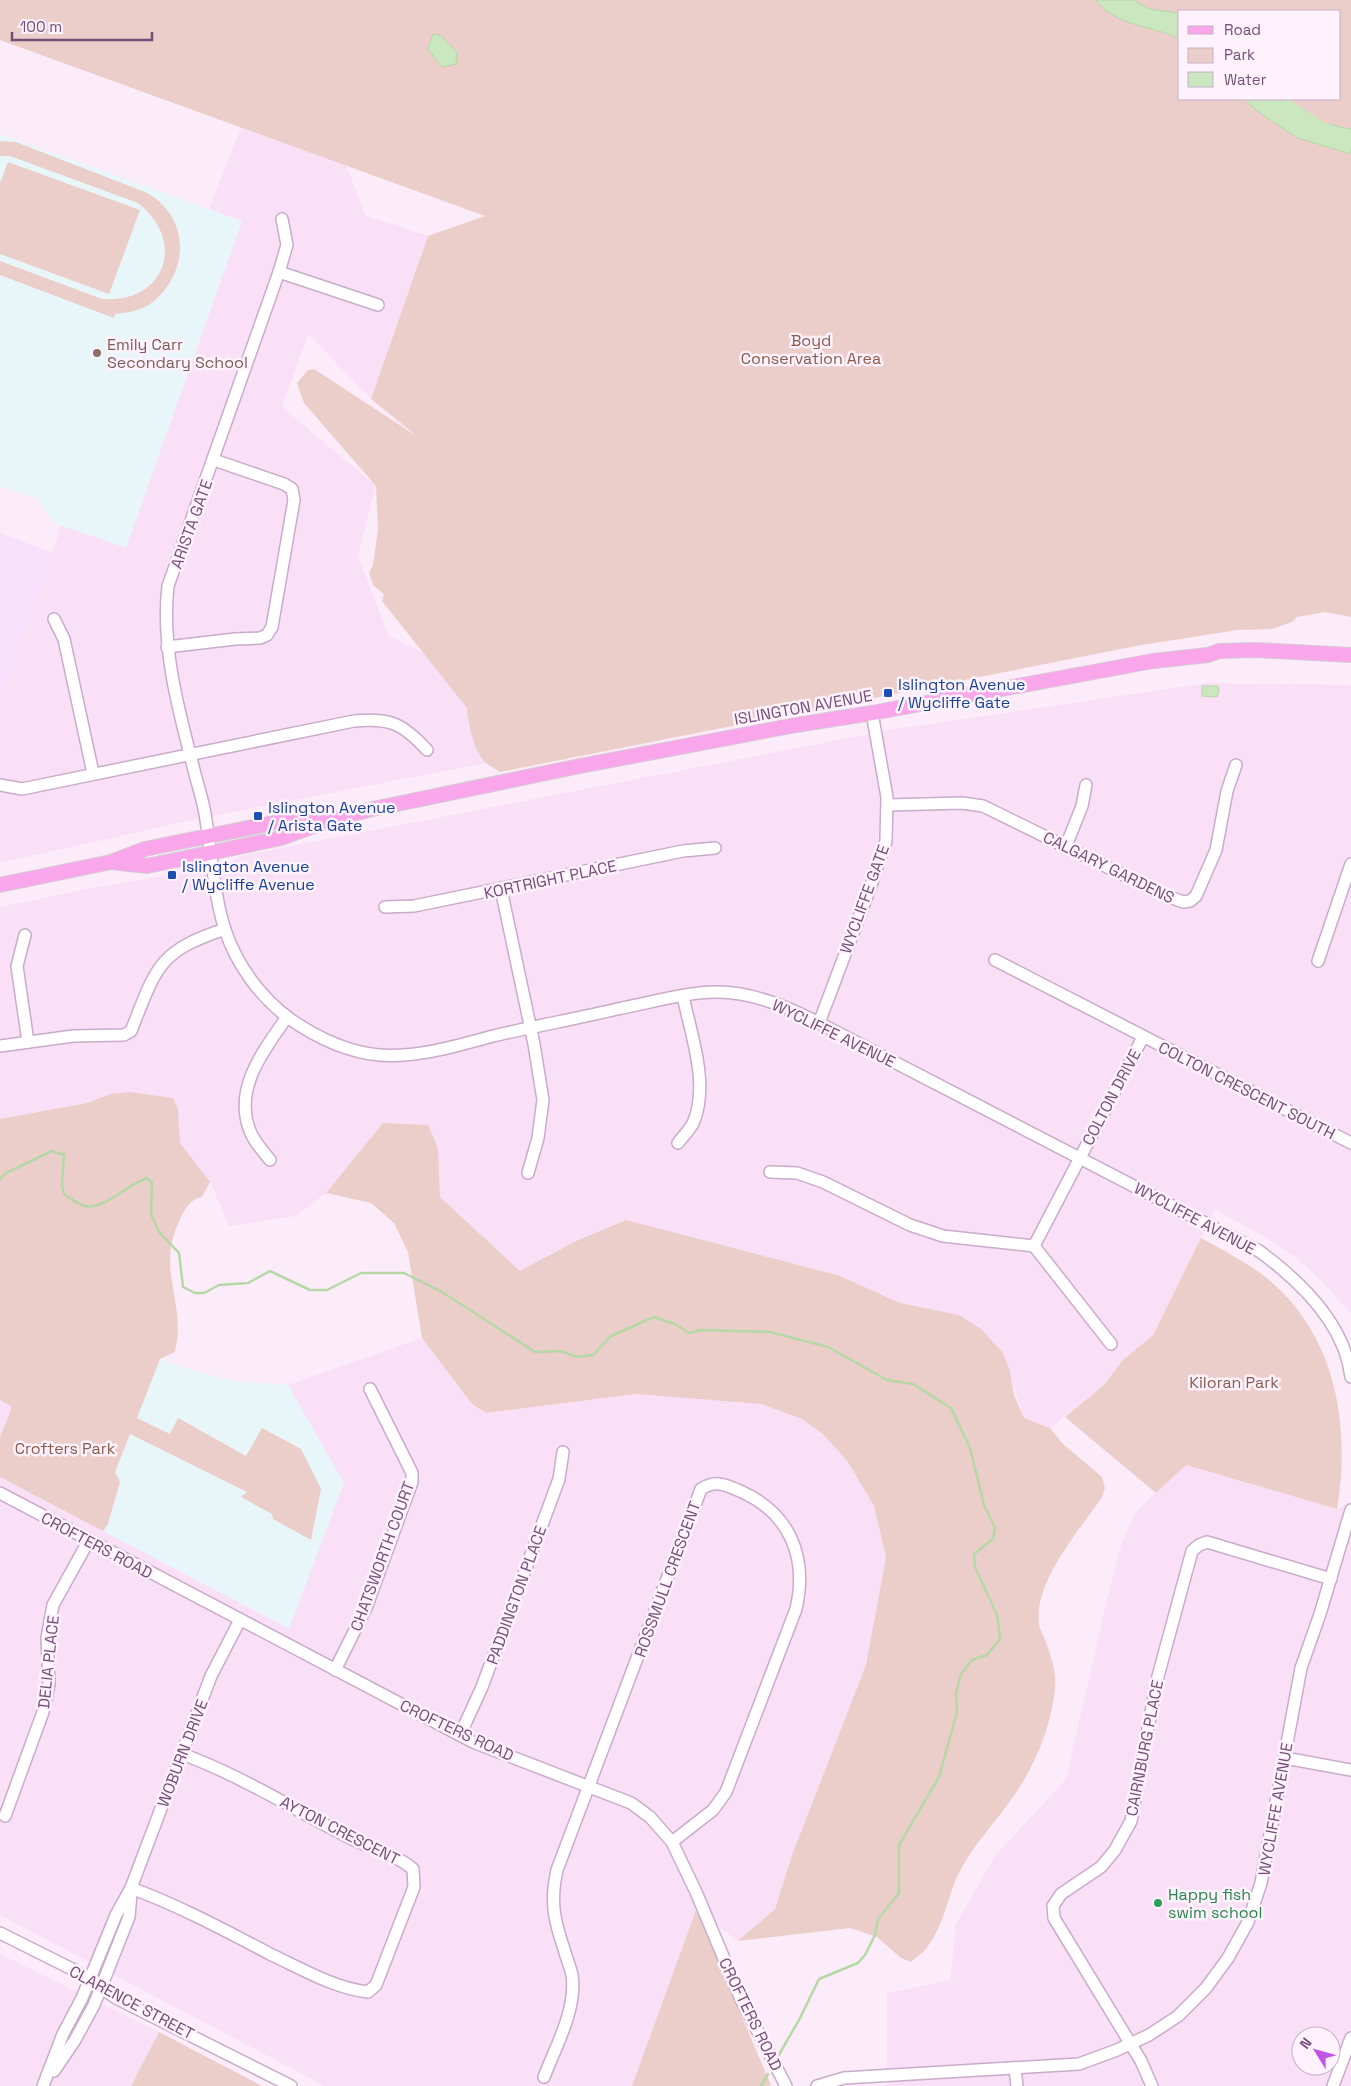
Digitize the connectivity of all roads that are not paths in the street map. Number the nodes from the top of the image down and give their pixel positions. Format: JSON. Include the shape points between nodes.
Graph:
{"nodes":[{"id":1,"x":282,"y":220,"type":"dead end"},
{"id":2,"x":279,"y":272,"type":"junction"},
{"id":3,"x":378,"y":305,"type":"dead end"},
{"id":4,"x":214,"y":460,"type":"junction"},
{"id":5,"x":54,"y":619,"type":"dead end"},
{"id":6,"x":167,"y":647,"type":"junction"},
{"id":7,"x":1351,"y":655,"type":"edge"},
{"id":8,"x":872,"y":713,"type":"junction"},
{"id":9,"x":427,"y":750,"type":"dead end"},
{"id":10,"x":190,"y":753,"type":"junction"},
{"id":11,"x":1236,"y":765,"type":"dead end"},
{"id":12,"x":92,"y":773,"type":"junction"},
{"id":13,"x":0,"y":785,"type":"edge"},
{"id":14,"x":1086,"y":785,"type":"dead end"},
{"id":15,"x":888,"y":805,"type":"junction"},
{"id":16,"x":325,"y":822,"type":"junction"},
{"id":17,"x":208,"y":836,"type":"junction"},
{"id":18,"x":1066,"y":846,"type":"junction"},
{"id":19,"x":714,"y":848,"type":"dead end"},
{"id":20,"x":210,"y":853,"type":"junction"},
{"id":21,"x":111,"y":862,"type":"junction"},
{"id":22,"x":1351,"y":864,"type":"edge"},
{"id":23,"x":0,"y":885,"type":"edge"},
{"id":24,"x":1347,"y":888,"type":"edge"},
{"id":25,"x":500,"y":889,"type":"junction"},
{"id":26,"x":385,"y":907,"type":"dead end"},
{"id":27,"x":225,"y":929,"type":"junction"},
{"id":28,"x":26,"y":935,"type":"dead end"},
{"id":29,"x":995,"y":960,"type":"dead end"},
{"id":30,"x":1318,"y":961,"type":"dead end"},
{"id":31,"x":683,"y":996,"type":"junction"},
{"id":32,"x":287,"y":1016,"type":"junction"},
{"id":33,"x":819,"y":1022,"type":"junction"},
{"id":34,"x":530,"y":1028,"type":"junction"},
{"id":35,"x":1144,"y":1037,"type":"junction"},
{"id":36,"x":28,"y":1042,"type":"junction"},
{"id":37,"x":0,"y":1046,"type":"edge"},
{"id":38,"x":678,"y":1143,"type":"dead end"},
{"id":39,"x":1351,"y":1143,"type":"edge"},
{"id":40,"x":1079,"y":1158,"type":"junction"},
{"id":41,"x":270,"y":1160,"type":"dead end"},
{"id":42,"x":770,"y":1172,"type":"dead end"},
{"id":43,"x":528,"y":1173,"type":"dead end"},
{"id":44,"x":1034,"y":1246,"type":"junction"},
{"id":45,"x":1111,"y":1344,"type":"dead end"},
{"id":46,"x":1347,"y":1345,"type":"edge"},
{"id":47,"x":1351,"y":1377,"type":"edge"},
{"id":48,"x":370,"y":1389,"type":"dead end"},
{"id":49,"x":563,"y":1452,"type":"dead end"},
{"id":50,"x":0,"y":1493,"type":"edge"},
{"id":51,"x":1351,"y":1510,"type":"edge"},
{"id":52,"x":89,"y":1540,"type":"junction"},
{"id":53,"x":1331,"y":1579,"type":"junction"},
{"id":54,"x":240,"y":1620,"type":"junction"},
{"id":55,"x":335,"y":1670,"type":"junction"},
{"id":56,"x":460,"y":1735,"type":"junction"},
{"id":57,"x":182,"y":1754,"type":"junction"},
{"id":58,"x":1285,"y":1758,"type":"junction"},
{"id":59,"x":1351,"y":1770,"type":"edge"},
{"id":60,"x":590,"y":1787,"type":"junction"},
{"id":61,"x":5,"y":1816,"type":"dead end"},
{"id":62,"x":672,"y":1842,"type":"junction"},
{"id":63,"x":131,"y":1888,"type":"junction"},
{"id":64,"x":0,"y":1933,"type":"edge"},
{"id":65,"x":89,"y":1980,"type":"junction"},
{"id":66,"x":101,"y":1988,"type":"junction"},
{"id":67,"x":1351,"y":2038,"type":"edge"},
{"id":68,"x":1130,"y":2044,"type":"junction"},
{"id":69,"x":1015,"y":2068,"type":"junction"},
{"id":70,"x":544,"y":2077,"type":"dead end"},
{"id":71,"x":43,"y":2086,"type":"edge"},
{"id":72,"x":291,"y":2086,"type":"edge"},
{"id":73,"x":786,"y":2086,"type":"edge"},
{"id":74,"x":817,"y":2086,"type":"edge"},
{"id":75,"x":1017,"y":2086,"type":"edge"},
{"id":76,"x":1152,"y":2086,"type":"edge"},
{"id":77,"x":1333,"y":2086,"type":"edge"}],
"edges":[{"from":1,"to":2,"type":"street","name":"ARISTA GATE","via":[[287,245]]},
{"from":2,"to":3,"type":"street"},
{"from":2,"to":4,"type":"street","name":"ARISTA GATE"},
{"from":4,"to":6,"type":"street","name":"ARISTA GATE","via":[[168,586],[165,609]]},
{"from":4,"to":6,"type":"street","via":[[292,489],[294,500],[272,627],[267,636],[260,638]]},
{"from":5,"to":12,"type":"street","via":[[64,640]]},
{"from":6,"to":10,"type":"street","name":"ARISTA GATE"},
{"from":7,"to":8,"type":"main road","name":"ISLINGTON AVENUE","via":[[1219,651]]},
{"from":8,"to":15,"type":"street","name":"WYCLIFFE GATE"},
{"from":8,"to":16,"type":"main road","name":"ISLINGTON AVENUE","via":[[580,766]]},
{"from":9,"to":10,"type":"street","via":[[411,733],[394,723],[367,720]]},
{"from":10,"to":12,"type":"street"},
{"from":10,"to":17,"type":"street","name":"ARISTA GATE"},
{"from":11,"to":18,"type":"street","name":"CALGARY GARDENS","via":[[1227,791],[1216,850],[1196,896],[1190,901],[1183,902],[1162,894]]},
{"from":12,"to":13,"type":"street","via":[[22,789]]},
{"from":14,"to":18,"type":"street","via":[[1082,806]]},
{"from":15,"to":18,"type":"street","name":"CALGARY GARDENS","via":[[962,803],[983,806]]},
{"from":15,"to":33,"type":"street","name":"WYCLIFFE GATE","via":[[884,848]]},
{"from":16,"to":17,"type":"main road","name":"ISLINGTON AVENUE","via":[[278,822]]},
{"from":16,"to":20,"type":"main road","name":"ISLINGTON AVENUE","via":[[281,838]]},
{"from":17,"to":20,"type":"street","name":"ARISTA GATE"},
{"from":17,"to":21,"type":"main road","name":"ISLINGTON AVENUE","via":[[145,849]]},
{"from":19,"to":25,"type":"street","name":"KORTRIGHT PLACE","via":[[683,851]]},
{"from":20,"to":21,"type":"main road","name":"ISLINGTON AVENUE","via":[[147,866]]},
{"from":20,"to":27,"type":"street","name":"WYCLIFFE AVENUE"},
{"from":21,"to":23,"type":"main road","name":"ISLINGTON AVENUE"},
{"from":22,"to":24,"type":"street"},
{"from":24,"to":30,"type":"street"},
{"from":25,"to":26,"type":"street","name":"KORTRIGHT PLACE","via":[[414,906]]},
{"from":25,"to":34,"type":"street"},
{"from":27,"to":32,"type":"street","name":"WYCLIFFE AVENUE","via":[[246,973]]},
{"from":27,"to":36,"type":"street","via":[[184,945],[163,962],[150,984],[131,1031],[124,1035],[73,1036]]},
{"from":28,"to":36,"type":"street","via":[[17,966]]},
{"from":29,"to":35,"type":"street","name":"COLTON CRESCENT SOUTH"},
{"from":31,"to":33,"type":"street","name":"WYCLIFFE AVENUE","via":[[718,992],[741,994]]},
{"from":31,"to":34,"type":"street","name":"WYCLIFFE AVENUE"},
{"from":31,"to":38,"type":"street","via":[[700,1091],[693,1123]]},
{"from":32,"to":34,"type":"street","name":"WYCLIFFE AVENUE","via":[[310,1032],[347,1049],[379,1055],[414,1054]]},
{"from":32,"to":41,"type":"street","via":[[250,1075],[244,1107],[250,1132]]},
{"from":33,"to":40,"type":"street","name":"WYCLIFFE AVENUE"},
{"from":34,"to":43,"type":"street","via":[[543,1100],[538,1138]]},
{"from":35,"to":39,"type":"street","name":"COLTON CRESCENT SOUTH"},
{"from":35,"to":40,"type":"street","name":"COLTON DRIVE"},
{"from":36,"to":37,"type":"street"},
{"from":40,"to":44,"type":"street","name":"COLTON DRIVE"},
{"from":40,"to":46,"type":"street","name":"WYCLIFFE AVENUE","via":[[1266,1256],[1315,1301]]},
{"from":42,"to":44,"type":"street","via":[[797,1173],[823,1182],[934,1234]]},
{"from":44,"to":45,"type":"street"},
{"from":46,"to":47,"type":"street","name":"WYCLIFFE AVENUE"},
{"from":48,"to":55,"type":"street","name":"CHATSWORTH COURT","via":[[412,1473],[412,1482],[366,1608]]},
{"from":49,"to":56,"type":"street","name":"PADDINGTON PLACE","via":[[560,1479],[482,1688]]},
{"from":50,"to":52,"type":"street","name":"CROFTERS ROAD"},
{"from":51,"to":53,"type":"street","name":"WYCLIFFE AVENUE"},
{"from":52,"to":54,"type":"street","name":"CROFTERS ROAD"},
{"from":52,"to":61,"type":"street","name":"DELIA PLACE","via":[[54,1605],[47,1638],[49,1684],[44,1712]]},
{"from":53,"to":58,"type":"street","name":"WYCLIFFE AVENUE","via":[[1301,1668]]},
{"from":53,"to":68,"type":"street","name":"CAIRNBURG PLACE","via":[[1207,1542],[1199,1544],[1192,1552],[1157,1680],[1131,1822],[1101,1867],[1061,1894],[1053,1906],[1054,1918]]},
{"from":54,"to":55,"type":"street","name":"CROFTERS ROAD"},
{"from":54,"to":57,"type":"street","name":"WOBURN DRIVE","via":[[214,1670]]},
{"from":55,"to":56,"type":"street","name":"CROFTERS ROAD"},
{"from":56,"to":60,"type":"street","name":"CROFTERS ROAD"},
{"from":57,"to":63,"type":"street","name":"WOBURN DRIVE"},
{"from":57,"to":63,"type":"street","name":"AYTON CRESCENT","via":[[223,1770],[353,1839],[401,1859],[413,1869],[414,1887],[376,1985],[368,1992],[353,1990],[318,1976],[175,1905]]},
{"from":58,"to":59,"type":"street"},
{"from":58,"to":68,"type":"street","name":"WYCLIFFE AVENUE","via":[[1261,1883],[1248,1922],[1206,1988],[1178,2016]]},
{"from":60,"to":62,"type":"street","name":"CROFTERS ROAD","via":[[636,1807]]},
{"from":60,"to":62,"type":"street","name":"ROSSMULL CRESCENT","via":[[701,1489],[711,1483],[743,1492],[766,1506],[784,1526],[798,1557],[800,1590],[796,1609],[726,1792],[713,1810]]},
{"from":60,"to":70,"type":"street","name":"ROSSMULL CRESCENT","via":[[557,1870],[554,1886],[553,1912],[572,1974],[572,1991],[567,2017]]},
{"from":62,"to":73,"type":"street","name":"CROFTERS ROAD","via":[[741,1999]]},
{"from":63,"to":65,"type":"street","name":"WOBURN DRIVE"},
{"from":63,"to":66,"type":"street","name":"WOBURN DRIVE","via":[[129,1917]]},
{"from":64,"to":65,"type":"street","name":"CLARENCE STREET"},
{"from":65,"to":66,"type":"street","name":"CLARENCE STREET"},
{"from":65,"to":71,"type":"street","name":"WOBURN DRIVE"},
{"from":66,"to":71,"type":"street","name":"WOBURN DRIVE","via":[[75,2040]]},
{"from":66,"to":72,"type":"street","name":"CLARENCE STREET"},
{"from":67,"to":77,"type":"street"},
{"from":68,"to":69,"type":"street","name":"WYCLIFFE AVENUE","via":[[1079,2064]]},
{"from":68,"to":76,"type":"street"},
{"from":69,"to":74,"type":"street","name":"WYCLIFFE AVENUE","via":[[844,2078]]},
{"from":69,"to":75,"type":"street"}]}
